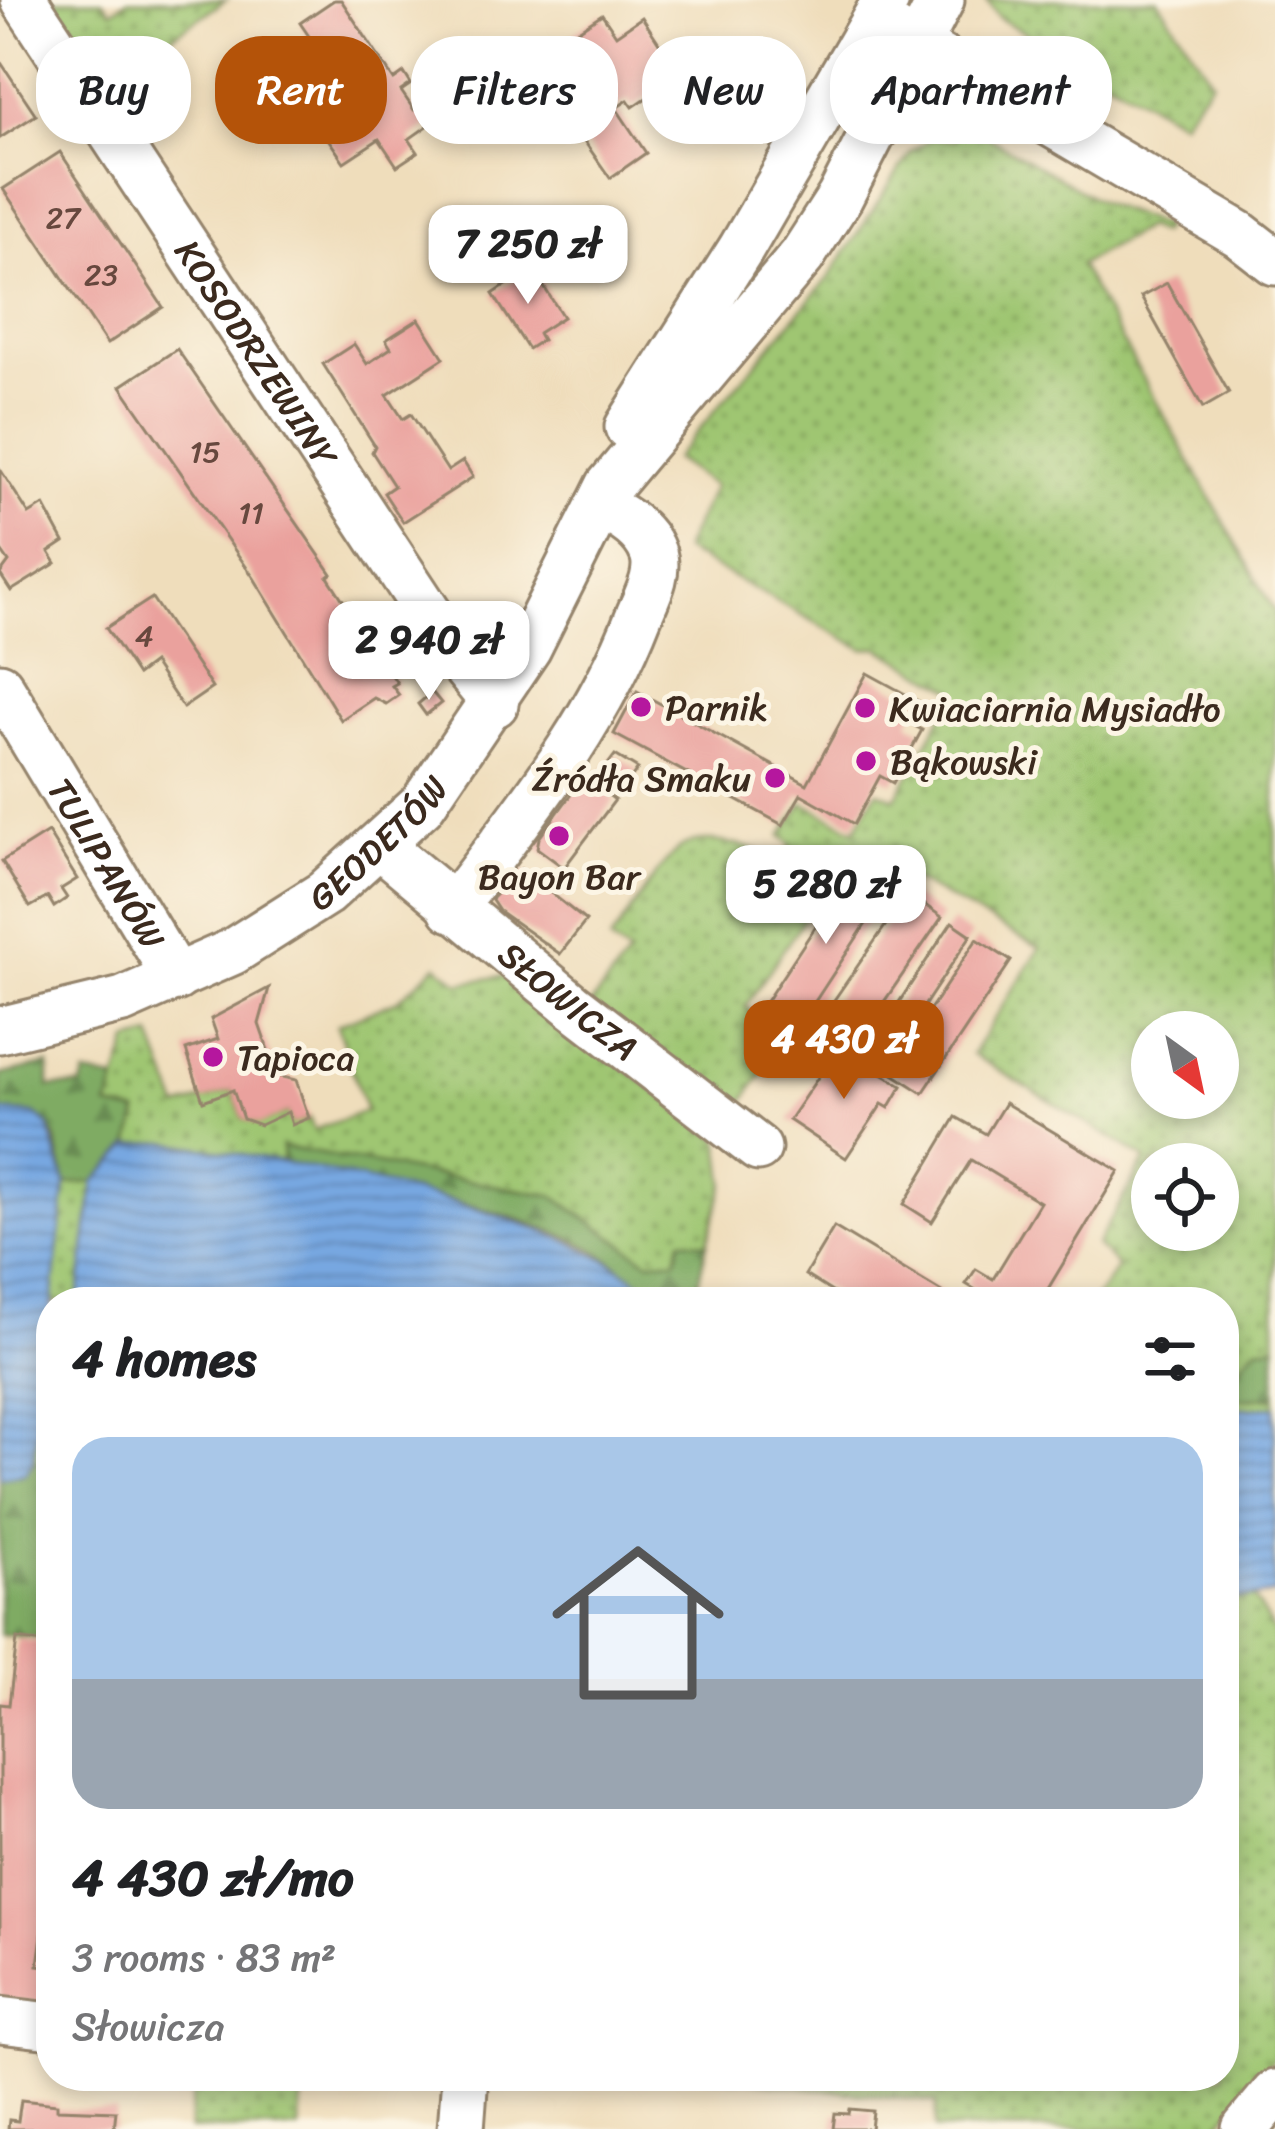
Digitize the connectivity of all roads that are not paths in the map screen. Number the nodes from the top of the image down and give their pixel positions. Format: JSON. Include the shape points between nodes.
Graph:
{"nodes":[{"id":1,"x":24,"y":0,"type":"edge"},
{"id":2,"x":941,"y":0,"type":"edge"},
{"id":3,"x":881,"y":10,"type":"edge"},
{"id":4,"x":909,"y":36,"type":"edge"},
{"id":5,"x":921,"y":36,"type":"edge"},
{"id":6,"x":867,"y":144,"type":"edge"},
{"id":7,"x":1086,"y":144,"type":"edge"},
{"id":8,"x":1275,"y":262,"type":"edge"},
{"id":9,"x":604,"y":496,"type":"junction"},
{"id":10,"x":0,"y":686,"type":"edge"},
{"id":11,"x":495,"y":704,"type":"junction"},
{"id":12,"x":381,"y":846,"type":"junction"},
{"id":13,"x":452,"y":909,"type":"junction"},
{"id":14,"x":176,"y":978,"type":"junction"},
{"id":15,"x":0,"y":1030,"type":"edge"},
{"id":16,"x":758,"y":1148,"type":"dead end"},
{"id":17,"x":0,"y":2020,"type":"edge"},
{"id":18,"x":36,"y":2024,"type":"edge"},
{"id":19,"x":465,"y":2091,"type":"edge"},
{"id":20,"x":1275,"y":2093,"type":"edge"},
{"id":21,"x":461,"y":2129,"type":"edge"},
{"id":22,"x":1245,"y":2129,"type":"edge"}],
"edges":[{"from":1,"to":11,"type":"street","name":"KOSODRZEWINY"},
{"from":2,"to":5,"type":"street","name":"GEODETÓW"},
{"from":3,"to":4,"type":"street"},
{"from":3,"to":9,"type":"street","name":"GEODETÓW","via":[[619,440]]},
{"from":6,"to":9,"type":"street","name":"GEODETÓW","via":[[802,256]]},
{"from":7,"to":8,"type":"street"},
{"from":9,"to":11,"type":"street","name":"GEODETÓW"},
{"from":9,"to":13,"type":"street","via":[[646,540],[652,584],[586,730]]},
{"from":10,"to":14,"type":"street","name":"TULIPANÓW"},
{"from":11,"to":12,"type":"street","name":"GEODETÓW"},
{"from":12,"to":13,"type":"street","name":"SŁOWICZA"},
{"from":12,"to":14,"type":"street","name":"GEODETÓW","via":[[232,952]]},
{"from":13,"to":16,"type":"street","name":"SŁOWICZA"},
{"from":14,"to":15,"type":"street","name":"GEODETÓW","via":[[123,1000]]},
{"from":17,"to":18,"type":"street"},
{"from":19,"to":21,"type":"street"},
{"from":20,"to":22,"type":"street"}]}
